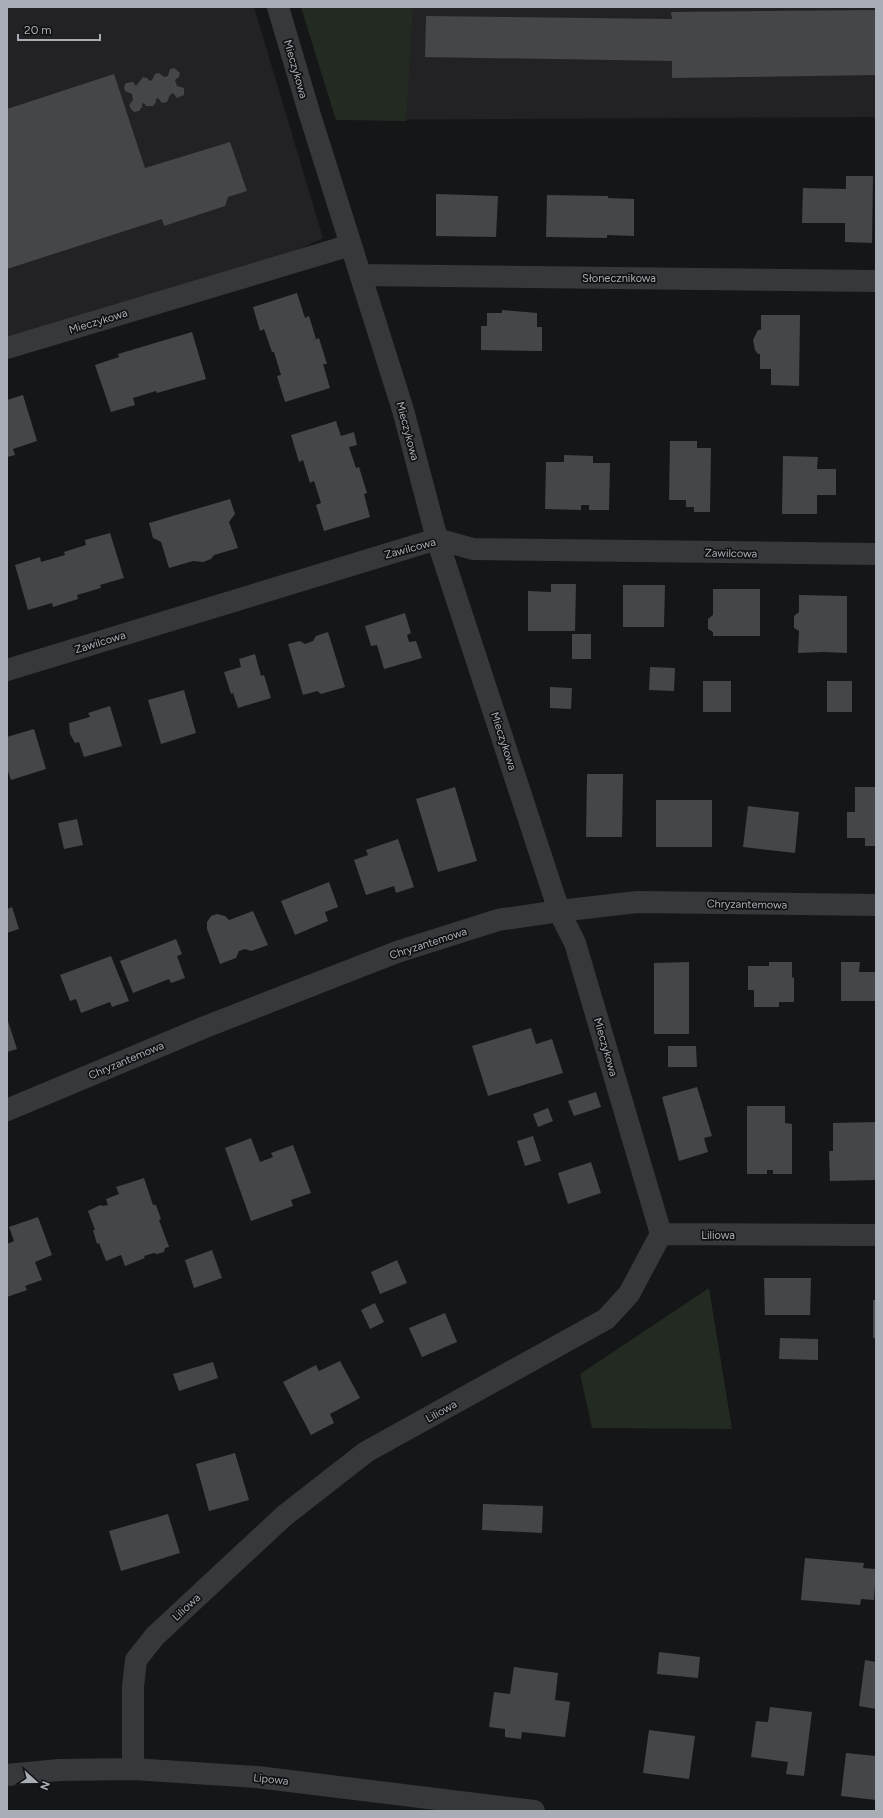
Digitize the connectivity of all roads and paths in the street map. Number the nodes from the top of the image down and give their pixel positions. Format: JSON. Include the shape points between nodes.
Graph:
{"nodes":[{"id":1,"x":278,"y":7,"type":"edge"},
{"id":2,"x":351,"y":245,"type":"junction"},
{"id":3,"x":361,"y":275,"type":"junction"},
{"id":4,"x":876,"y":281,"type":"edge"},
{"id":5,"x":7,"y":348,"type":"edge"},
{"id":6,"x":437,"y":539,"type":"junction"},
{"id":7,"x":876,"y":554,"type":"edge"},
{"id":8,"x":7,"y":670,"type":"edge"},
{"id":9,"x":876,"y":905,"type":"edge"},
{"id":10,"x":559,"y":910,"type":"junction"},
{"id":11,"x":7,"y":1110,"type":"edge"},
{"id":12,"x":660,"y":1234,"type":"junction"},
{"id":13,"x":876,"y":1235,"type":"edge"},
{"id":14,"x":133,"y":1769,"type":"junction"},
{"id":15,"x":7,"y":1775,"type":"edge"},
{"id":16,"x":534,"y":1811,"type":"edge"}],
"edges":[{"from":1,"to":2,"type":"street","name":"Mieczykowa"},
{"from":2,"to":3,"type":"street","name":"Mieczykowa"},
{"from":2,"to":5,"type":"street","name":"Mieczykowa"},
{"from":3,"to":4,"type":"street","name":"Słonecznikowa"},
{"from":3,"to":6,"type":"street","name":"Mieczykowa","via":[[403,410]]},
{"from":6,"to":7,"type":"street","name":"Zawilcowa","via":[[473,549]]},
{"from":6,"to":8,"type":"street","name":"Zawilcowa"},
{"from":6,"to":10,"type":"street","name":"Mieczykowa"},
{"from":9,"to":10,"type":"street","name":"Chryzantemowa","via":[[637,902]]},
{"from":10,"to":11,"type":"street","name":"Chryzantemowa","via":[[498,920],[397,952],[205,1027]]},
{"from":10,"to":12,"type":"street","name":"Mieczykowa","via":[[575,943]]},
{"from":12,"to":13,"type":"street","name":"Liliowa"},
{"from":12,"to":14,"type":"street","name":"Liliowa","via":[[629,1294],[606,1319],[366,1452],[284,1516],[155,1636],[136,1660],[133,1687]]},
{"from":14,"to":15,"type":"street","name":"Lipowa","via":[[59,1770]]},
{"from":14,"to":16,"type":"street","name":"Lipowa","via":[[257,1777]]}]}
